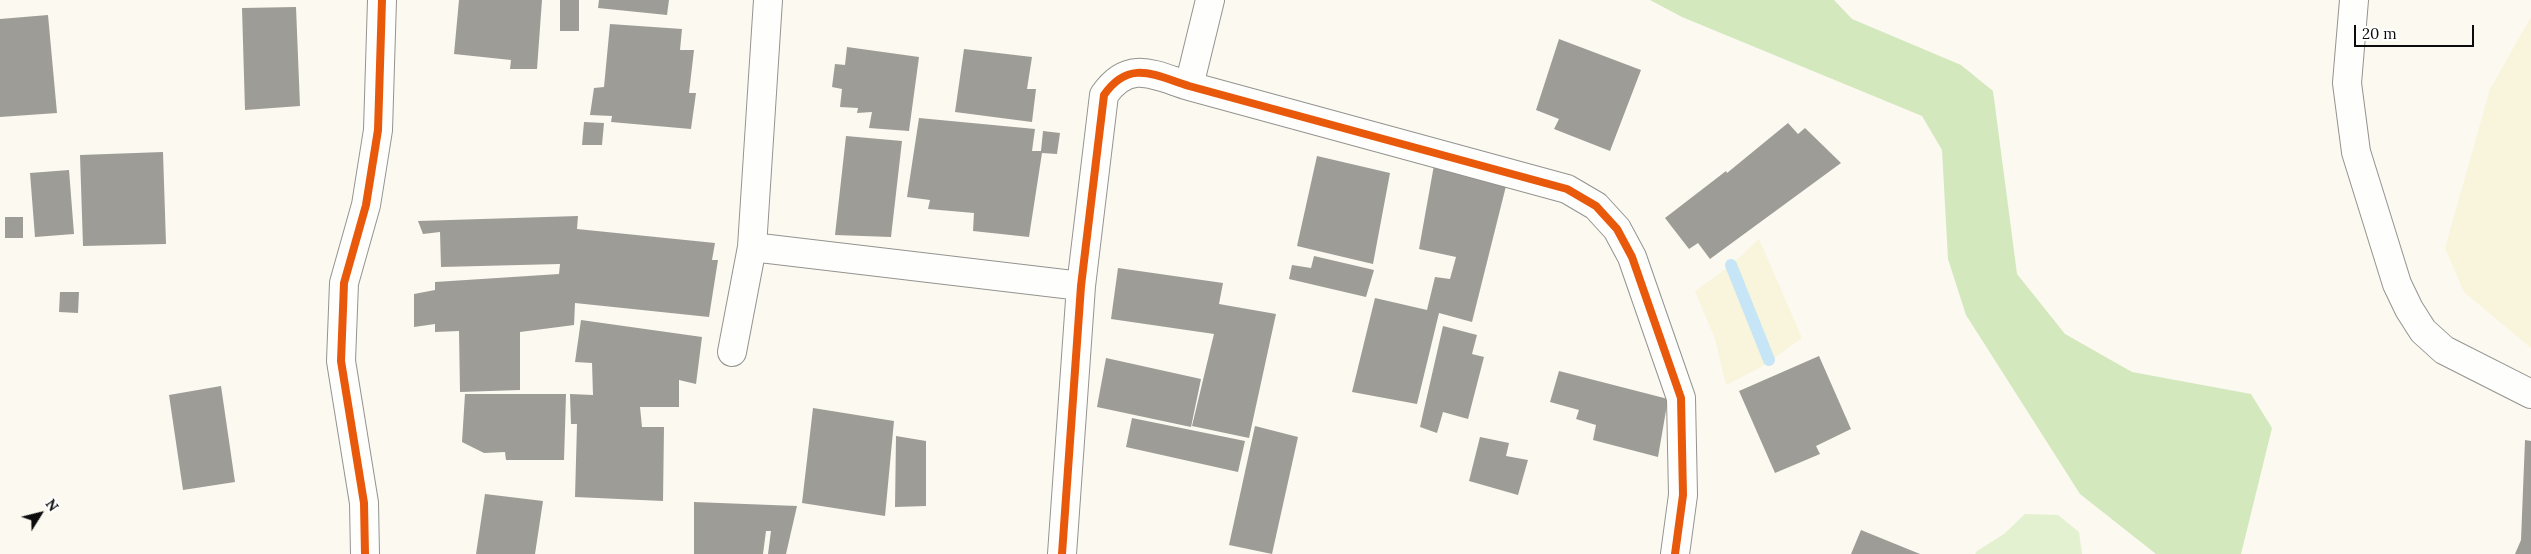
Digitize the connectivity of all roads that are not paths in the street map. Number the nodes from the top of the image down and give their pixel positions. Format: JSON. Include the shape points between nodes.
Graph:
{"nodes":[{"id":1,"x":382,"y":0,"type":"edge"},
{"id":2,"x":768,"y":0,"type":"edge"},
{"id":3,"x":1210,"y":0,"type":"edge"},
{"id":4,"x":2354,"y":0,"type":"edge"},
{"id":5,"x":1189,"y":86,"type":"junction"},
{"id":6,"x":752,"y":247,"type":"junction"},
{"id":7,"x":1081,"y":286,"type":"junction"},
{"id":8,"x":732,"y":352,"type":"dead end"},
{"id":9,"x":2531,"y":394,"type":"edge"},
{"id":10,"x":366,"y":554,"type":"edge"},
{"id":11,"x":1062,"y":554,"type":"edge"},
{"id":12,"x":1675,"y":554,"type":"edge"}],
"edges":[{"from":1,"to":10,"type":"street","via":[[378,130],[366,205],[344,283],[341,360],[364,503]]},
{"from":2,"to":6,"type":"street"},
{"from":3,"to":5,"type":"street"},
{"from":4,"to":9,"type":"street","via":[[2346,83],[2356,152],[2397,284],[2409,309],[2444,350]]},
{"from":5,"to":7,"type":"street","via":[[1144,72],[1129,74],[1114,82],[1104,95]]},
{"from":5,"to":12,"type":"street","via":[[1567,189],[1596,206],[1617,229],[1632,257],[1681,398],[1682,495]]},
{"from":6,"to":7,"type":"street"},
{"from":6,"to":8,"type":"street"},
{"from":7,"to":11,"type":"street"}]}
